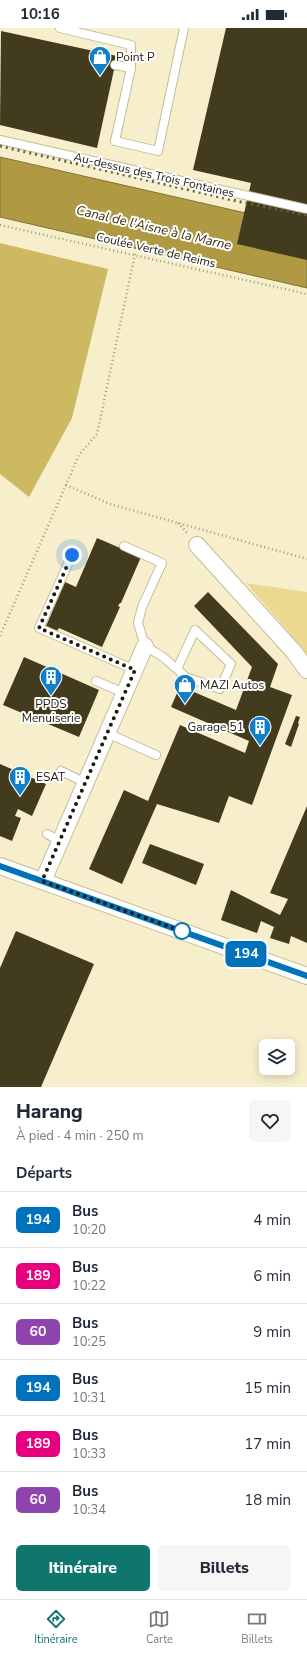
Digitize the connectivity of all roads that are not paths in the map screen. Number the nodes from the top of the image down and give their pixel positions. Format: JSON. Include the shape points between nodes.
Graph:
{"nodes":[{"id":1,"x":60,"y":28,"type":"edge"},
{"id":2,"x":184,"y":28,"type":"edge"},
{"id":3,"x":115,"y":65,"type":"dead end"},
{"id":4,"x":131,"y":68,"type":"junction"},
{"id":5,"x":0,"y":140,"type":"edge"},
{"id":6,"x":307,"y":209,"type":"edge"},
{"id":7,"x":124,"y":546,"type":"dead end"},
{"id":8,"x":197,"y":546,"type":"dead end"},
{"id":9,"x":72,"y":555,"type":"dead end"},
{"id":10,"x":145,"y":646,"type":"junction"},
{"id":11,"x":177,"y":669,"type":"junction"},
{"id":12,"x":135,"y":670,"type":"junction"},
{"id":13,"x":307,"y":670,"type":"edge"},
{"id":14,"x":96,"y":681,"type":"dead end"},
{"id":15,"x":124,"y":693,"type":"junction"},
{"id":16,"x":107,"y":733,"type":"junction"},
{"id":17,"x":156,"y":755,"type":"dead end"},
{"id":18,"x":61,"y":771,"type":"dead end"},
{"id":19,"x":86,"y":783,"type":"junction"},
{"id":20,"x":0,"y":866,"type":"edge"},
{"id":21,"x":42,"y":881,"type":"junction"},
{"id":22,"x":307,"y":976,"type":"edge"}],
"edges":[{"from":1,"to":4,"type":"lane","via":[[131,44]]},
{"from":2,"to":4,"type":"lane","via":[[158,151],[115,141]]},
{"from":3,"to":4,"type":"lane"},
{"from":5,"to":6,"type":"lane","name":"Au-dessus des Trois Fontaines"},
{"from":7,"to":10,"type":"lane","via":[[162,563],[142,607],[138,623]]},
{"from":8,"to":13,"type":"street","via":[[294,652]]},
{"from":9,"to":12,"type":"lane","via":[[39,628]]},
{"from":10,"to":11,"type":"lane","via":[[163,656]]},
{"from":10,"to":12,"type":"street"},
{"from":11,"to":11,"type":"lane","via":[[186,677],[220,689],[231,664],[195,630]]},
{"from":12,"to":15,"type":"street"},
{"from":14,"to":15,"type":"lane"},
{"from":15,"to":16,"type":"street"},
{"from":16,"to":17,"type":"lane"},
{"from":16,"to":19,"type":"street"},
{"from":18,"to":19,"type":"lane"},
{"from":19,"to":21,"type":"street","via":[[53,837]]},
{"from":20,"to":21,"type":"street"},
{"from":21,"to":22,"type":"street"}]}
